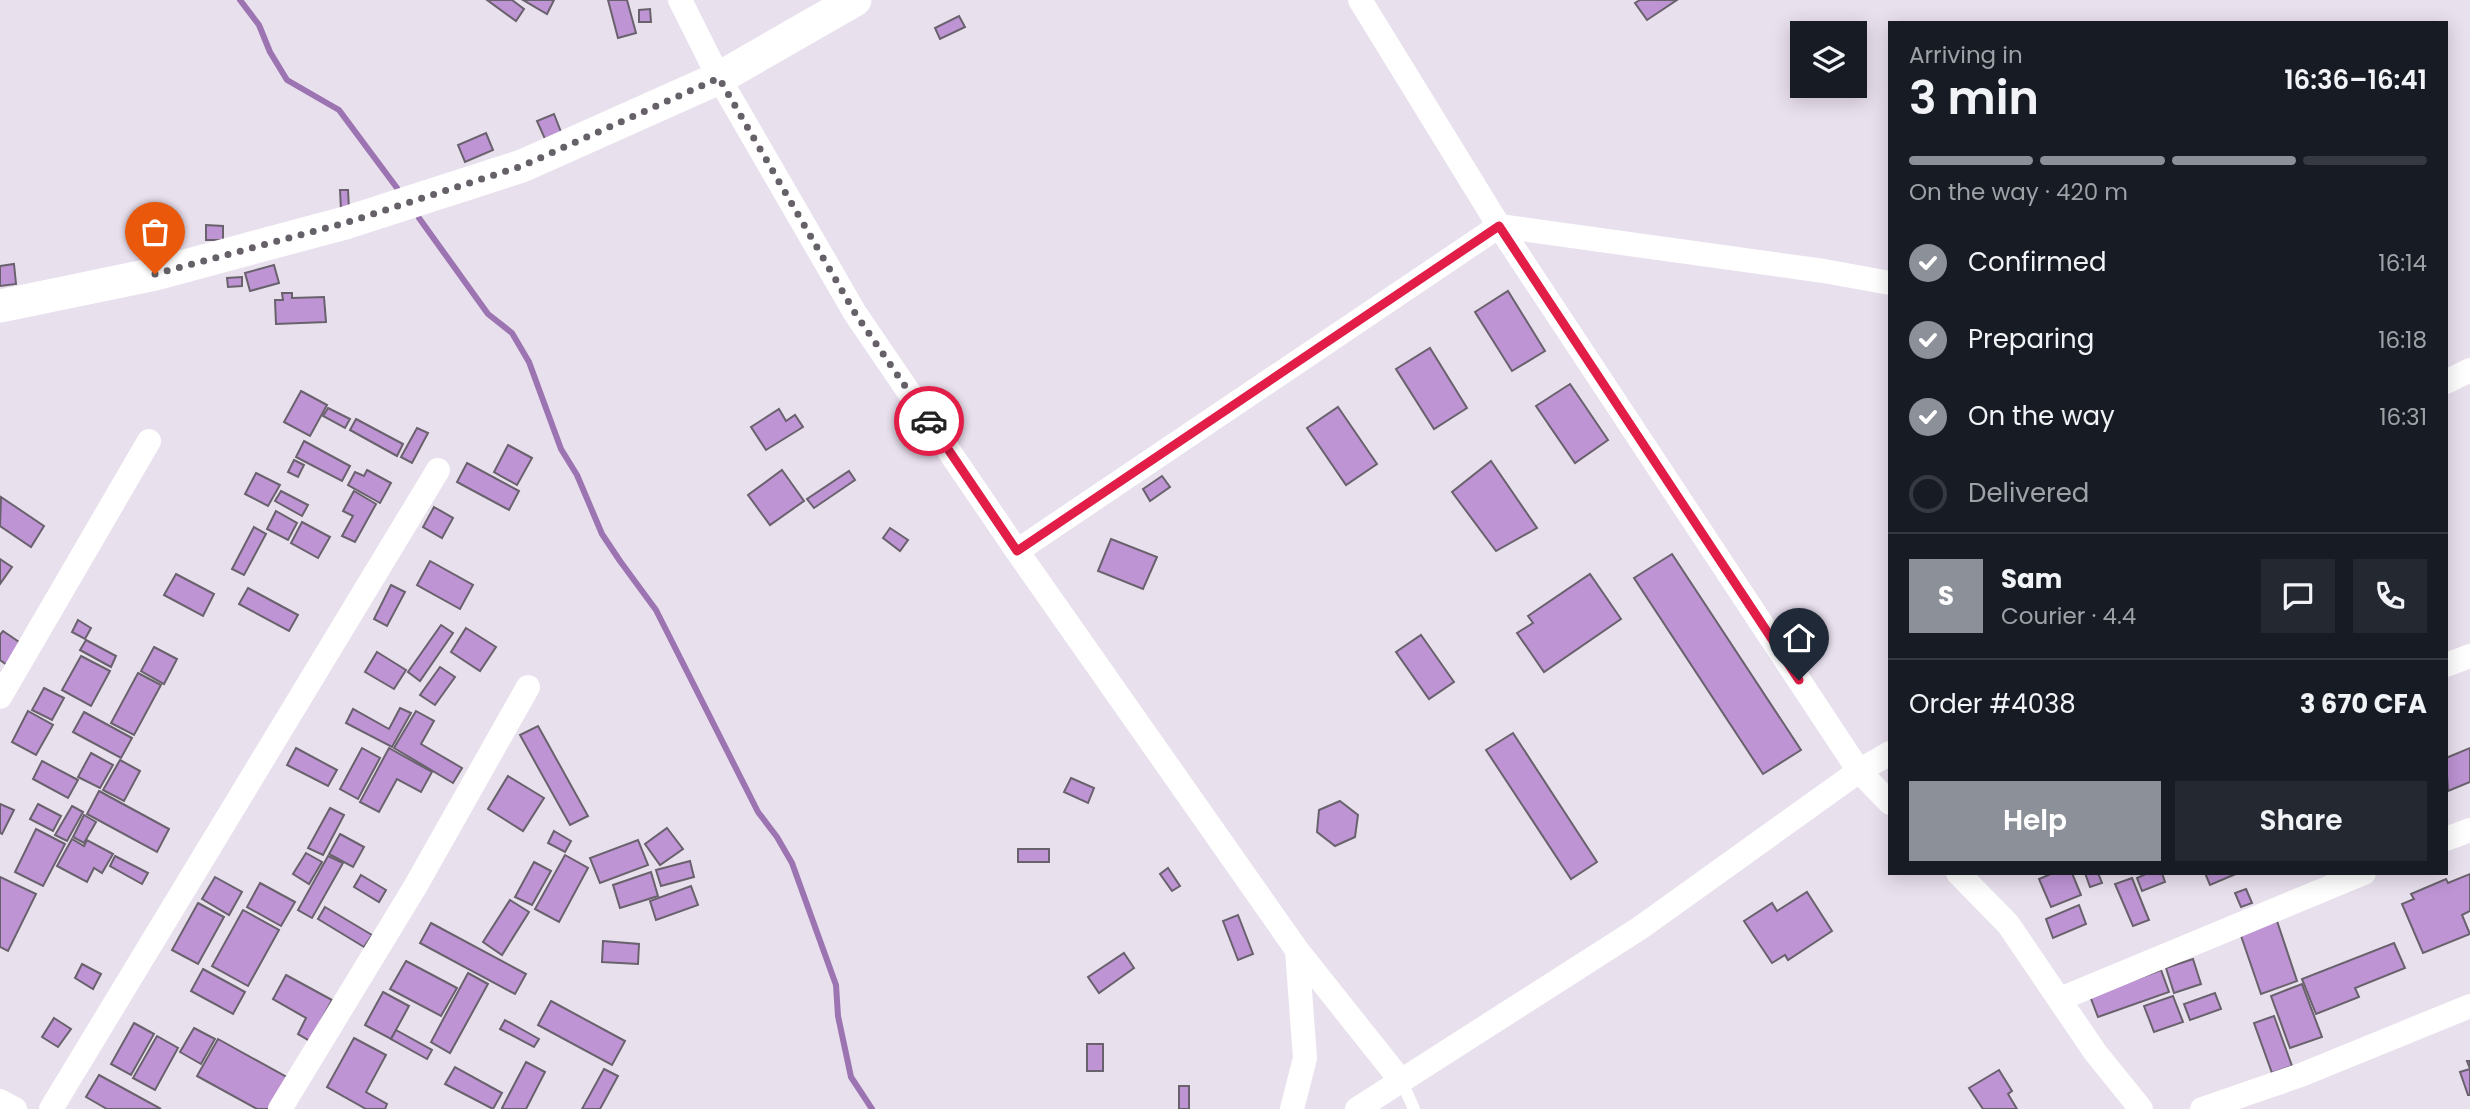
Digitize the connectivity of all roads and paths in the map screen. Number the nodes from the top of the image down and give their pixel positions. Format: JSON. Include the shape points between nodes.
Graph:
{"nodes":[{"id":1,"x":680,"y":0,"type":"edge"},
{"id":2,"x":855,"y":0,"type":"edge"},
{"id":3,"x":1360,"y":0,"type":"edge"},
{"id":4,"x":719,"y":78,"type":"junction"},
{"id":5,"x":1499,"y":226,"type":"junction"},
{"id":6,"x":1888,"y":283,"type":"edge"},
{"id":7,"x":0,"y":306,"type":"edge"},
{"id":8,"x":2470,"y":370,"type":"edge"},
{"id":9,"x":2448,"y":381,"type":"edge"},
{"id":10,"x":149,"y":441,"type":"dead end"},
{"id":11,"x":438,"y":470,"type":"dead end"},
{"id":12,"x":1017,"y":551,"type":"junction"},
{"id":13,"x":2470,"y":656,"type":"edge"},
{"id":14,"x":2448,"y":664,"type":"edge"},
{"id":15,"x":528,"y":687,"type":"dead end"},
{"id":16,"x":0,"y":698,"type":"edge"},
{"id":17,"x":1888,"y":754,"type":"edge"},
{"id":18,"x":1859,"y":771,"type":"junction"},
{"id":19,"x":1888,"y":801,"type":"edge"},
{"id":20,"x":2470,"y":830,"type":"edge"},
{"id":21,"x":2448,"y":838,"type":"edge"},
{"id":22,"x":1960,"y":875,"type":"edge"},
{"id":23,"x":2359,"y":875,"type":"edge"},
{"id":24,"x":1297,"y":950,"type":"junction"},
{"id":25,"x":2060,"y":999,"type":"junction"},
{"id":26,"x":2470,"y":1006,"type":"edge"},
{"id":27,"x":1402,"y":1082,"type":"junction"},
{"id":28,"x":0,"y":1101,"type":"edge"},
{"id":29,"x":15,"y":1109,"type":"edge"},
{"id":30,"x":51,"y":1109,"type":"edge"},
{"id":31,"x":280,"y":1109,"type":"edge"},
{"id":32,"x":1292,"y":1109,"type":"edge"},
{"id":33,"x":1357,"y":1109,"type":"edge"},
{"id":34,"x":1414,"y":1109,"type":"edge"},
{"id":35,"x":2141,"y":1109,"type":"edge"},
{"id":36,"x":2202,"y":1109,"type":"edge"}],
"edges":[{"from":1,"to":4,"type":"street"},
{"from":2,"to":4,"type":"main road"},
{"from":3,"to":5,"type":"street"},
{"from":4,"to":7,"type":"main road","via":[[522,166],[345,223],[155,274]]},
{"from":4,"to":12,"type":"street","via":[[855,313]]},
{"from":5,"to":6,"type":"street"},
{"from":5,"to":12,"type":"street"},
{"from":5,"to":18,"type":"street"},
{"from":8,"to":9,"type":"street"},
{"from":10,"to":16,"type":"street"},
{"from":11,"to":30,"type":"street"},
{"from":12,"to":24,"type":"street"},
{"from":13,"to":14,"type":"street"},
{"from":15,"to":31,"type":"street","via":[[415,887]]},
{"from":17,"to":18,"type":"street"},
{"from":18,"to":19,"type":"street"},
{"from":18,"to":27,"type":"street","via":[[1640,928]]},
{"from":20,"to":21,"type":"street"},
{"from":22,"to":25,"type":"street","via":[[2008,924]]},
{"from":23,"to":25,"type":"street"},
{"from":24,"to":27,"type":"street"},
{"from":24,"to":32,"type":"street","via":[[1305,1058]]},
{"from":25,"to":35,"type":"street"},
{"from":26,"to":36,"type":"street","via":[[2301,1075]]},
{"from":27,"to":33,"type":"street"},
{"from":27,"to":34,"type":"lane"},
{"from":28,"to":29,"type":"street"}]}
